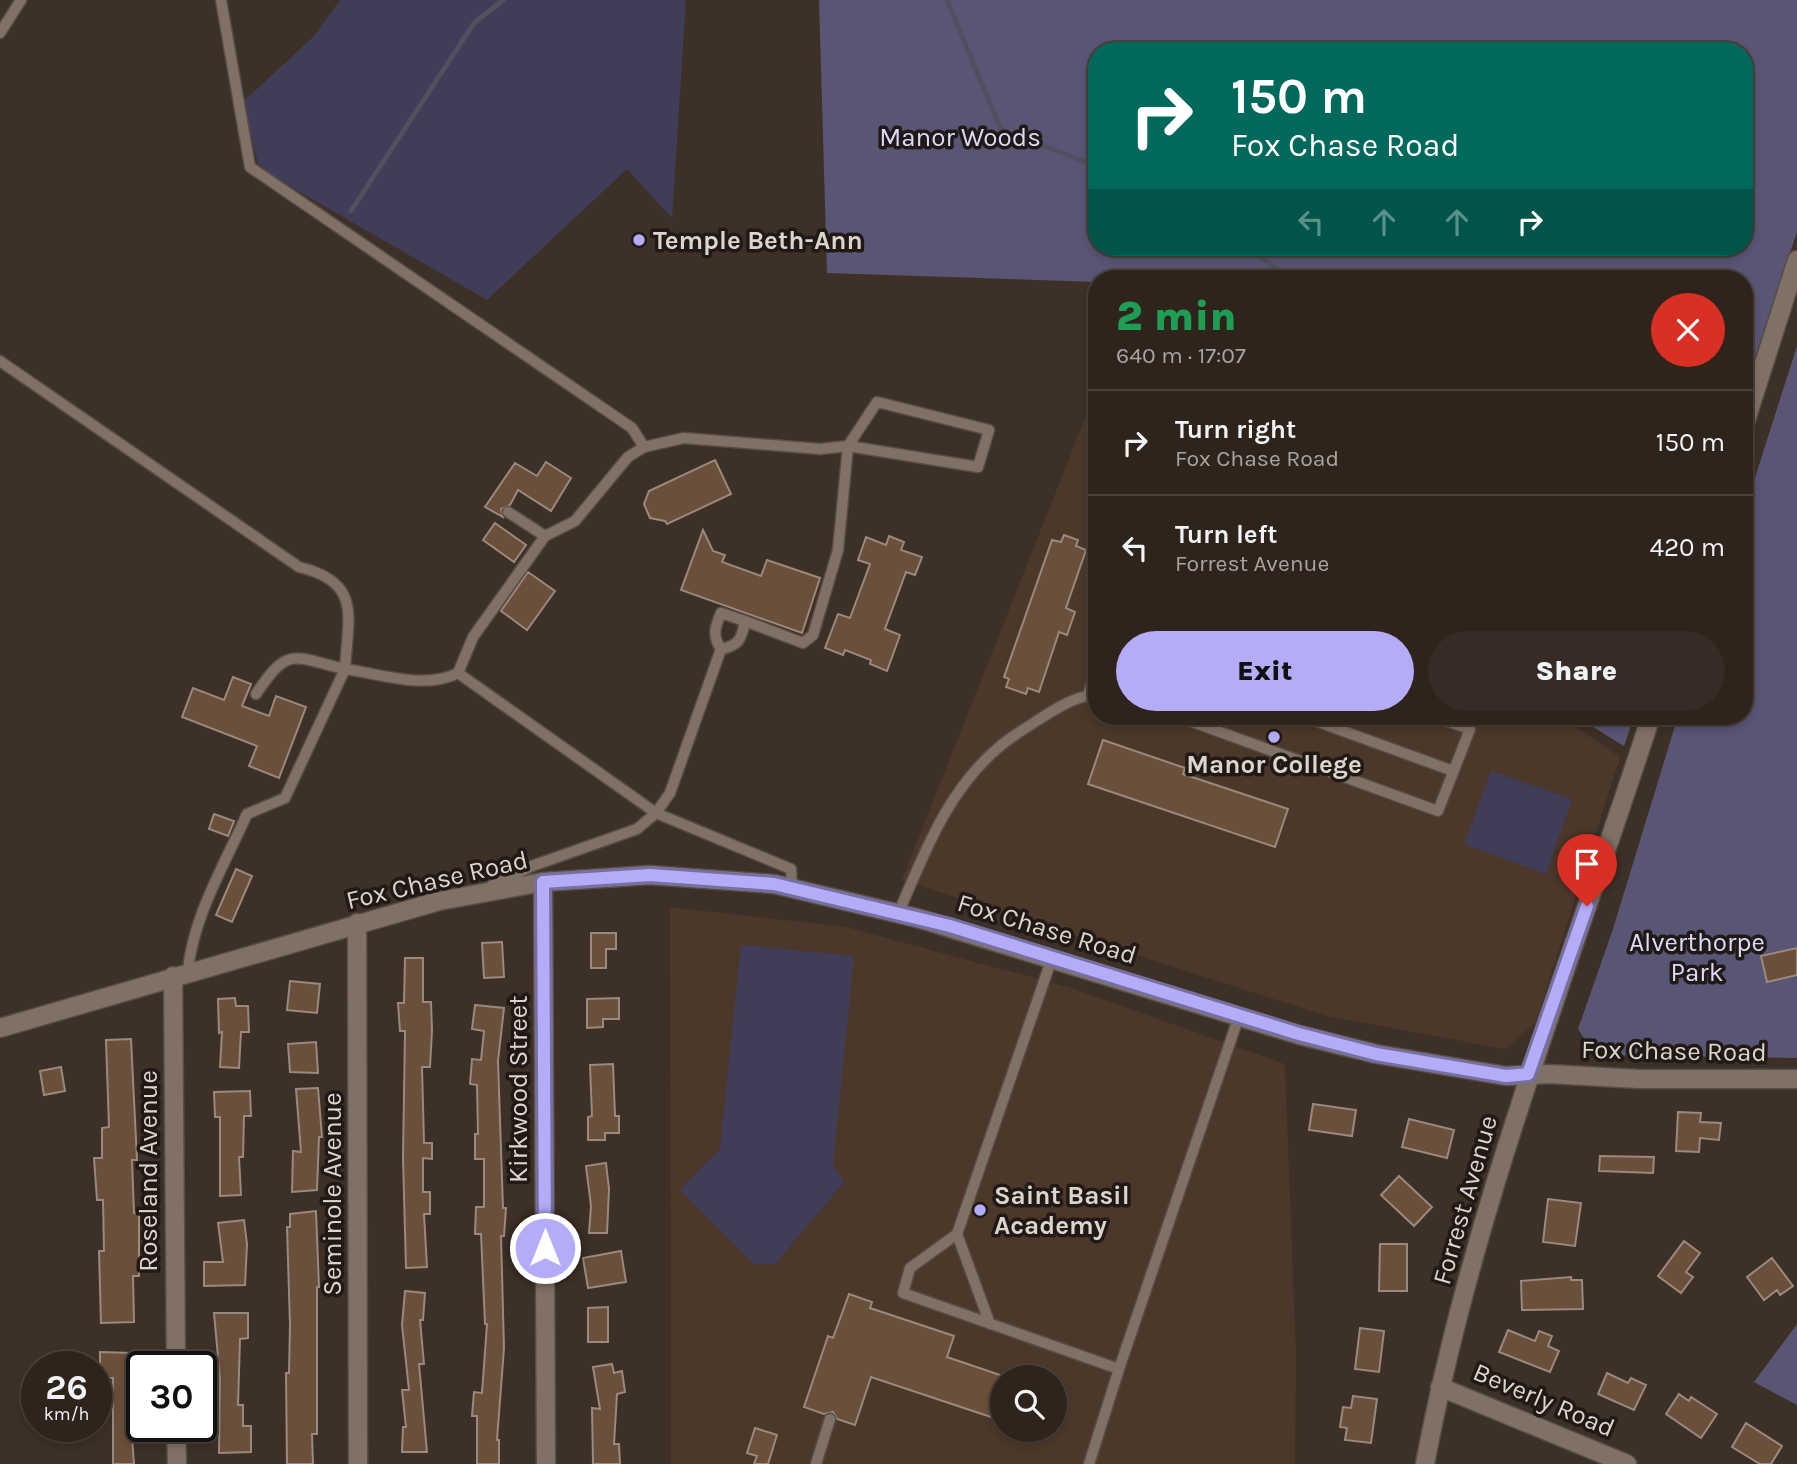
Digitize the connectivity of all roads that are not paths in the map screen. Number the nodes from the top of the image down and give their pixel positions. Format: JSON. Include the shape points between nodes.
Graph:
{"nodes":[{"id":1,"x":21,"y":0,"type":"edge"},
{"id":2,"x":220,"y":0,"type":"edge"},
{"id":3,"x":0,"y":33,"type":"edge"},
{"id":4,"x":1797,"y":261,"type":"edge"},
{"id":5,"x":0,"y":361,"type":"edge"},
{"id":6,"x":1753,"y":399,"type":"edge"},
{"id":7,"x":848,"y":446,"type":"junction"},
{"id":8,"x":644,"y":447,"type":"junction"},
{"id":9,"x":508,"y":512,"type":"dead end"},
{"id":10,"x":545,"y":536,"type":"junction"},
{"id":11,"x":745,"y":621,"type":"junction"},
{"id":12,"x":721,"y":649,"type":"junction"},
{"id":13,"x":345,"y":669,"type":"junction"},
{"id":14,"x":458,"y":673,"type":"junction"},
{"id":15,"x":256,"y":694,"type":"dead end"},
{"id":16,"x":1088,"y":697,"type":"edge"},
{"id":17,"x":1201,"y":725,"type":"edge"},
{"id":18,"x":1328,"y":725,"type":"edge"},
{"id":19,"x":1458,"y":725,"type":"edge"},
{"id":20,"x":1648,"y":725,"type":"edge"},
{"id":21,"x":1453,"y":771,"type":"junction"},
{"id":22,"x":656,"y":813,"type":"junction"},
{"id":23,"x":543,"y":882,"type":"junction"},
{"id":24,"x":792,"y":888,"type":"junction"},
{"id":25,"x":475,"y":894,"type":"junction"},
{"id":26,"x":898,"y":914,"type":"junction"},
{"id":27,"x":357,"y":923,"type":"junction"},
{"id":28,"x":1052,"y":958,"type":"junction"},
{"id":29,"x":180,"y":974,"type":"junction"},
{"id":30,"x":1239,"y":1016,"type":"junction"},
{"id":31,"x":0,"y":1028,"type":"edge"},
{"id":32,"x":1528,"y":1074,"type":"junction"},
{"id":33,"x":1797,"y":1079,"type":"edge"},
{"id":34,"x":957,"y":1234,"type":"junction"},
{"id":35,"x":990,"y":1324,"type":"junction"},
{"id":36,"x":176,"y":1351,"type":"edge"},
{"id":37,"x":1119,"y":1369,"type":"junction"},
{"id":38,"x":1440,"y":1387,"type":"junction"},
{"id":39,"x":830,"y":1419,"type":"dead end"},
{"id":40,"x":176,"y":1442,"type":"edge"},
{"id":41,"x":177,"y":1464,"type":"edge"},
{"id":42,"x":358,"y":1464,"type":"edge"},
{"id":43,"x":546,"y":1464,"type":"edge"},
{"id":44,"x":816,"y":1464,"type":"edge"},
{"id":45,"x":1089,"y":1464,"type":"edge"},
{"id":46,"x":1425,"y":1464,"type":"edge"},
{"id":47,"x":1627,"y":1464,"type":"edge"}],
"edges":[{"from":1,"to":3,"type":"lane"},
{"from":2,"to":8,"type":"lane","via":[[250,167],[632,428]]},
{"from":4,"to":6,"type":"street"},
{"from":5,"to":13,"type":"lane","via":[[299,567],[325,573],[340,587],[349,610]]},
{"from":7,"to":7,"type":"lane","via":[[978,467],[989,430],[877,402]]},
{"from":7,"to":8,"type":"lane","via":[[820,449],[684,438]]},
{"from":7,"to":11,"type":"lane","via":[[838,550],[813,635],[803,643]]},
{"from":8,"to":10,"type":"lane","via":[[628,457],[575,521]]},
{"from":9,"to":10,"type":"lane"},
{"from":10,"to":14,"type":"lane","via":[[472,637]]},
{"from":11,"to":12,"type":"lane","via":[[742,638]]},
{"from":11,"to":12,"type":"lane","via":[[721,613],[714,628]]},
{"from":12,"to":22,"type":"lane","via":[[670,793]]},
{"from":13,"to":14,"type":"lane","via":[[424,681],[445,680]]},
{"from":13,"to":15,"type":"lane","via":[[290,657],[275,665]]},
{"from":13,"to":29,"type":"lane","via":[[285,798],[247,814]]},
{"from":14,"to":22,"type":"lane"},
{"from":16,"to":26,"type":"lane","via":[[1050,713],[1001,745],[955,794]]},
{"from":17,"to":21,"type":"lane","via":[[1438,811]]},
{"from":18,"to":21,"type":"lane"},
{"from":19,"to":21,"type":"lane","via":[[1470,729]]},
{"from":20,"to":32,"type":"street","name":"Forrest Avenue"},
{"from":22,"to":24,"type":"lane","via":[[791,869]]},
{"from":22,"to":25,"type":"lane","via":[[637,829],[532,866]]},
{"from":23,"to":24,"type":"street","name":"Fox Chase Road","via":[[650,875]]},
{"from":23,"to":25,"type":"street","name":"Fox Chase Road"},
{"from":23,"to":43,"type":"street","name":"Kirkwood Street"},
{"from":24,"to":26,"type":"street","name":"Fox Chase Road"},
{"from":25,"to":27,"type":"street","name":"Fox Chase Road"},
{"from":26,"to":28,"type":"street","name":"Fox Chase Road"},
{"from":27,"to":29,"type":"street","name":"Fox Chase Road"},
{"from":27,"to":42,"type":"street","name":"Seminole Avenue"},
{"from":28,"to":30,"type":"street","name":"Fox Chase Road"},
{"from":28,"to":34,"type":"lane"},
{"from":29,"to":31,"type":"street","name":"Fox Chase Road"},
{"from":29,"to":36,"type":"street","name":"Roseland Avenue"},
{"from":30,"to":32,"type":"street","name":"Fox Chase Road","via":[[1376,1054],[1506,1076]]},
{"from":30,"to":37,"type":"lane"},
{"from":32,"to":33,"type":"street","name":"Fox Chase Road"},
{"from":32,"to":38,"type":"street","name":"Forrest Avenue"},
{"from":34,"to":35,"type":"lane"},
{"from":34,"to":35,"type":"lane","via":[[909,1268],[903,1293]]},
{"from":35,"to":37,"type":"lane"},
{"from":37,"to":45,"type":"lane"},
{"from":38,"to":46,"type":"street","name":"Forrest Avenue"},
{"from":38,"to":47,"type":"street","name":"Beverly Road"},
{"from":39,"to":44,"type":"lane"},
{"from":40,"to":41,"type":"street"}]}
